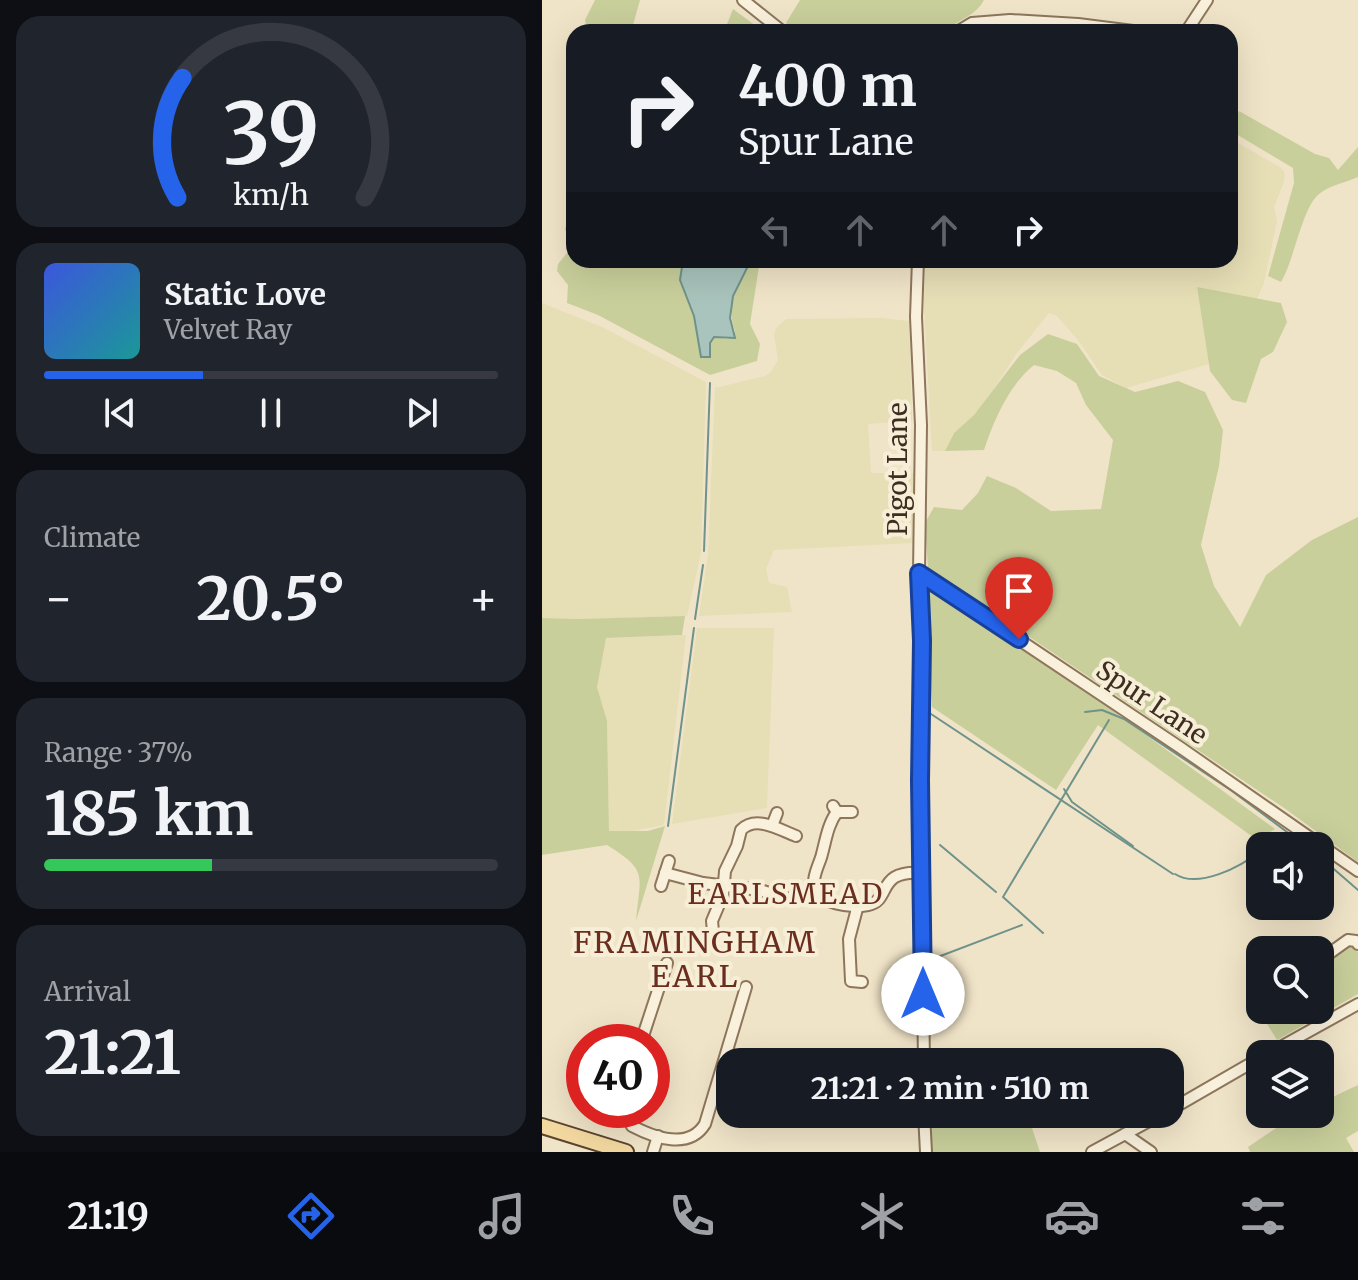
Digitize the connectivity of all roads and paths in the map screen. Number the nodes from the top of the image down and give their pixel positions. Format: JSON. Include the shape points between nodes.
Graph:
{"nodes":[{"id":1,"x":743,"y":0,"type":"edge"},
{"id":2,"x":1207,"y":0,"type":"edge"},
{"id":3,"x":773,"y":24,"type":"edge"},
{"id":4,"x":970,"y":24,"type":"edge"},
{"id":5,"x":1078,"y":24,"type":"edge"},
{"id":6,"x":1191,"y":24,"type":"edge"},
{"id":7,"x":918,"y":268,"type":"edge"},
{"id":8,"x":919,"y":573,"type":"junction"},
{"id":9,"x":852,"y":812,"type":"dead end"},
{"id":10,"x":777,"y":813,"type":"dead end"},
{"id":11,"x":772,"y":826,"type":"junction"},
{"id":12,"x":796,"y":836,"type":"dead end"},
{"id":13,"x":669,"y":861,"type":"dead end"},
{"id":14,"x":1358,"y":871,"type":"edge"},
{"id":15,"x":665,"y":873,"type":"junction"},
{"id":16,"x":923,"y":873,"type":"junction"},
{"id":17,"x":661,"y":886,"type":"dead end"},
{"id":18,"x":723,"y":886,"type":"junction"},
{"id":19,"x":816,"y":890,"type":"junction"},
{"id":20,"x":858,"y":905,"type":"junction"},
{"id":21,"x":712,"y":932,"type":"dead end"},
{"id":22,"x":1358,"y":944,"type":"edge"},
{"id":23,"x":1334,"y":950,"type":"edge"},
{"id":24,"x":667,"y":963,"type":"dead end"},
{"id":25,"x":852,"y":982,"type":"dead end"},
{"id":26,"x":746,"y":987,"type":"dead end"},
{"id":27,"x":1358,"y":1004,"type":"edge"},
{"id":28,"x":647,"y":1024,"type":"edge"},
{"id":29,"x":1293,"y":1040,"type":"edge"},
{"id":30,"x":924,"y":1048,"type":"edge"},
{"id":31,"x":1246,"y":1066,"type":"edge"},
{"id":32,"x":1184,"y":1102,"type":"edge"},
{"id":33,"x":542,"y":1126,"type":"edge"},
{"id":34,"x":637,"y":1128,"type":"edge"},
{"id":35,"x":925,"y":1128,"type":"edge"},
{"id":36,"x":1136,"y":1128,"type":"edge"},
{"id":37,"x":1125,"y":1134,"type":"junction"},
{"id":38,"x":658,"y":1136,"type":"junction"},
{"id":39,"x":604,"y":1149,"type":"edge"},
{"id":40,"x":626,"y":1152,"type":"edge"},
{"id":41,"x":653,"y":1152,"type":"edge"},
{"id":42,"x":926,"y":1152,"type":"edge"},
{"id":43,"x":1092,"y":1152,"type":"edge"},
{"id":44,"x":1151,"y":1152,"type":"edge"}],
"edges":[{"from":1,"to":3,"type":"street"},
{"from":2,"to":6,"type":"street"},
{"from":4,"to":5,"type":"street"},
{"from":7,"to":8,"type":"street","name":"Pigot Lane"},
{"from":8,"to":14,"type":"street","name":"Spur Lane"},
{"from":8,"to":16,"type":"street","name":"Pigot Lane"},
{"from":9,"to":19,"type":"street","via":[[835,809],[816,871]]},
{"from":10,"to":11,"type":"street"},
{"from":11,"to":12,"type":"street"},
{"from":11,"to":18,"type":"street","via":[[753,823],[741,830]]},
{"from":13,"to":15,"type":"street"},
{"from":15,"to":17,"type":"street"},
{"from":15,"to":18,"type":"street"},
{"from":16,"to":20,"type":"street","via":[[896,874],[873,903]]},
{"from":16,"to":30,"type":"street","name":"Pigot Lane"},
{"from":18,"to":19,"type":"street","via":[[789,899]]},
{"from":18,"to":21,"type":"street"},
{"from":19,"to":20,"type":"street","via":[[827,900]]},
{"from":20,"to":25,"type":"street","via":[[849,939]]},
{"from":22,"to":23,"type":"street","via":[[1348,940]]},
{"from":24,"to":28,"type":"street"},
{"from":26,"to":38,"type":"street","via":[[705,1124],[684,1140]]},
{"from":27,"to":29,"type":"street"},
{"from":31,"to":32,"type":"street"},
{"from":33,"to":39,"type":"main road"},
{"from":34,"to":38,"type":"street"},
{"from":35,"to":42,"type":"street"},
{"from":36,"to":37,"type":"street"},
{"from":37,"to":43,"type":"street"},
{"from":37,"to":44,"type":"street"},
{"from":38,"to":41,"type":"street"},
{"from":39,"to":40,"type":"main road"}]}
